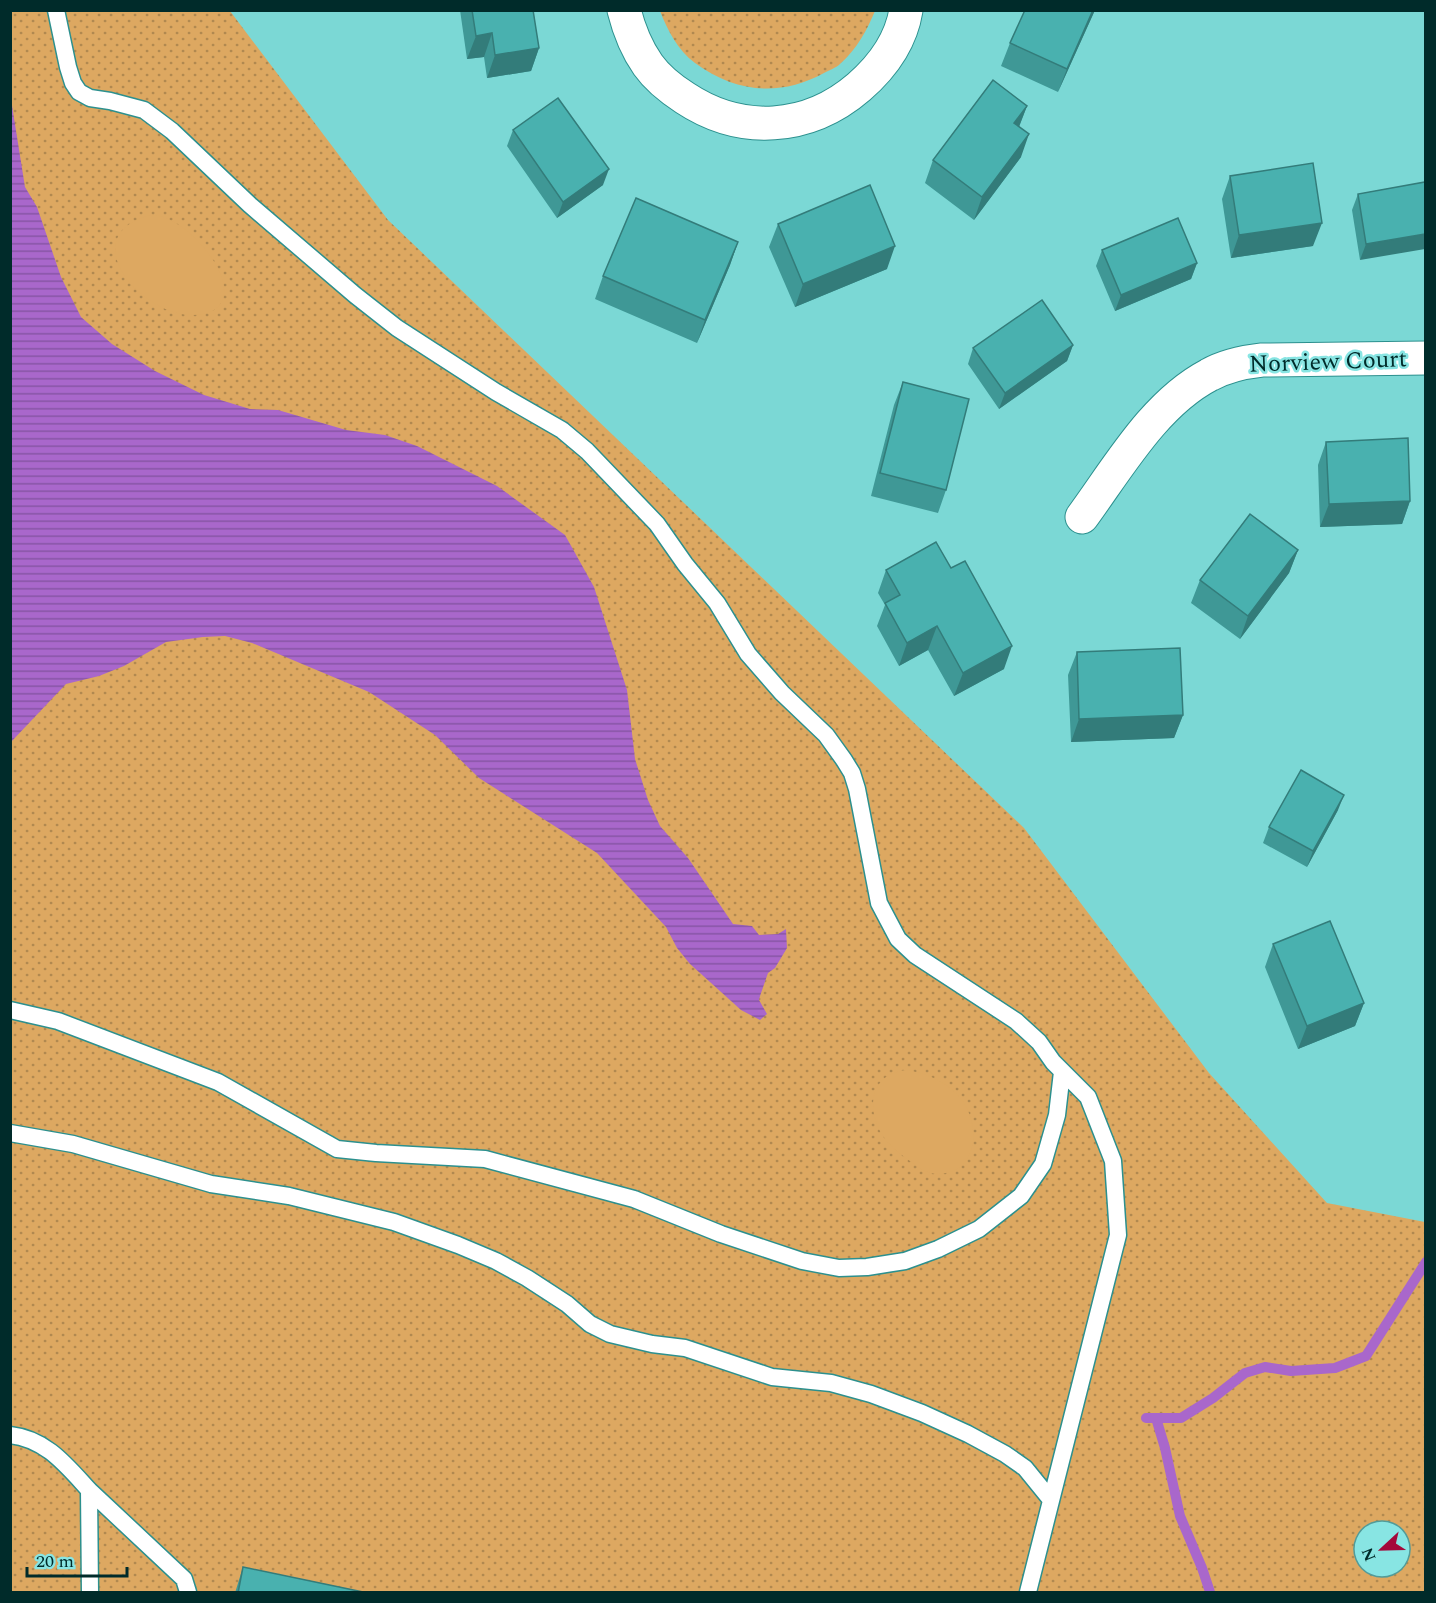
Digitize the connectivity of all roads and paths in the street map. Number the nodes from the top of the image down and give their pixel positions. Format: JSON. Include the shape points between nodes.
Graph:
{"nodes":[{"id":1,"x":56,"y":10,"type":"edge"},
{"id":2,"x":624,"y":10,"type":"edge"},
{"id":3,"x":906,"y":10,"type":"edge"},
{"id":4,"x":1425,"y":358,"type":"edge"},
{"id":5,"x":1082,"y":517,"type":"dead end"},
{"id":6,"x":10,"y":1010,"type":"edge"},
{"id":7,"x":1062,"y":1072,"type":"junction"},
{"id":8,"x":10,"y":1132,"type":"edge"},
{"id":9,"x":10,"y":1435,"type":"edge"},
{"id":10,"x":89,"y":1490,"type":"junction"},
{"id":11,"x":1051,"y":1500,"type":"junction"},
{"id":12,"x":90,"y":1593,"type":"edge"},
{"id":13,"x":188,"y":1593,"type":"edge"},
{"id":14,"x":1028,"y":1593,"type":"edge"}],
"edges":[{"from":1,"to":7,"type":"lane","via":[[68,67],[80,92],[90,98],[144,110],[355,295],[442,357],[562,430],[657,524],[717,603],[748,654],[826,735],[852,773],[879,903],[898,939],[915,955],[1016,1021],[1039,1042]]},
{"from":2,"to":3,"type":"street","via":[[633,40],[669,88],[704,110],[755,123],[790,121],[844,100],[875,74],[891,50]]},
{"from":4,"to":5,"type":"street","name":"Norview Court","via":[[1262,360],[1210,374],[1181,393],[1149,426]]},
{"from":6,"to":7,"type":"lane","via":[[58,1021],[218,1082],[337,1149],[485,1159],[634,1199],[721,1234],[802,1261],[839,1268],[904,1261],[938,1249],[979,1230],[1021,1196],[1043,1164],[1057,1115]]},
{"from":7,"to":11,"type":"lane","via":[[1088,1097],[1113,1161],[1118,1235]]},
{"from":8,"to":11,"type":"lane","via":[[73,1144],[211,1184],[289,1196],[394,1222],[496,1261],[610,1334],[685,1348],[772,1377],[831,1383],[922,1413],[1005,1454],[1025,1468]]},
{"from":9,"to":10,"type":"lane","via":[[22,1436],[50,1450]]},
{"from":10,"to":12,"type":"lane"},
{"from":10,"to":13,"type":"lane","via":[[184,1579]]},
{"from":11,"to":14,"type":"lane"}]}
